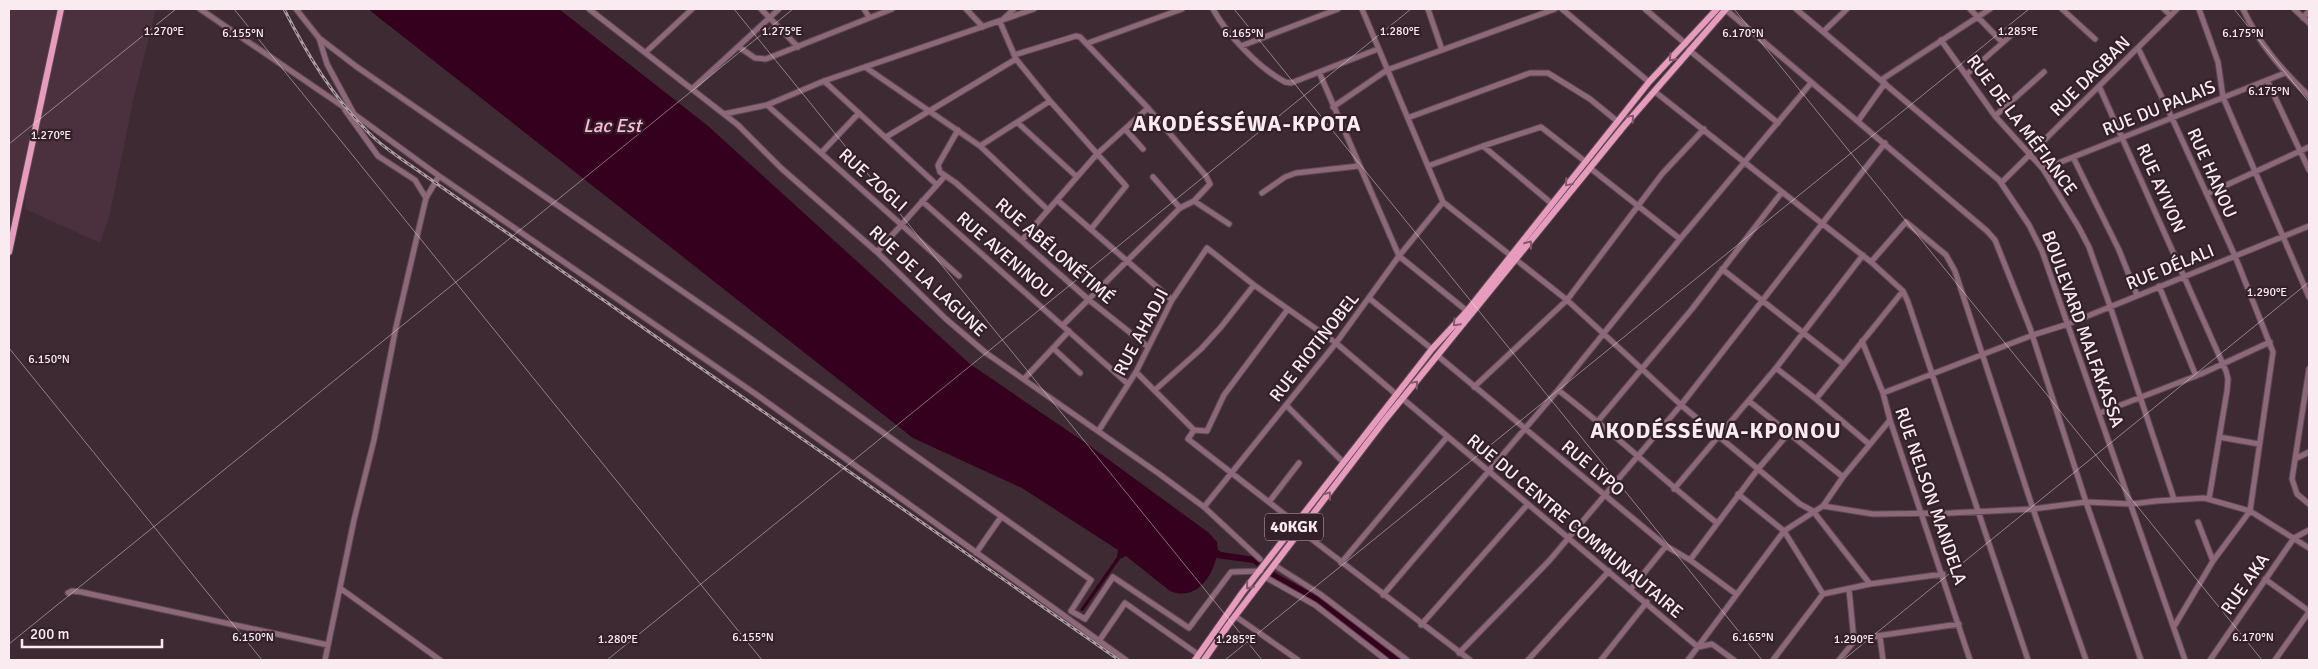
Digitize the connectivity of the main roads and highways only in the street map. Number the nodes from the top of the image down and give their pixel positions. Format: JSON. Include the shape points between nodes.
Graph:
{"nodes":[{"id":1,"x":62,"y":9,"type":"edge"},
{"id":2,"x":1717,"y":9,"type":"edge"},
{"id":3,"x":1725,"y":9,"type":"edge"},
{"id":4,"x":1687,"y":47,"type":"junction"},
{"id":5,"x":9,"y":252,"type":"edge"},
{"id":6,"x":1400,"y":397,"type":"junction"},
{"id":7,"x":1382,"y":420,"type":"junction"},
{"id":8,"x":1263,"y":574,"type":"junction"},
{"id":9,"x":1197,"y":658,"type":"edge"},
{"id":10,"x":1206,"y":659,"type":"edge"}],
"edges":[{"from":1,"to":5,"type":"main road"},
{"from":2,"to":4,"type":"main road"},
{"from":3,"to":4,"type":"main road"},
{"from":6,"to":4,"type":"main road","one_way":true,"via":[[1516,261]]},
{"from":4,"to":6,"type":"main road","one_way":true,"via":[[1649,82],[1617,121],[1467,311],[1432,349]]},
{"from":6,"to":7,"type":"main road","number":"40KGK"},
{"from":7,"to":8,"type":"main road","number":"40KGK","via":[[1344,463]]},
{"from":8,"to":7,"type":"main road","number":"40KGK","one_way":true,"via":[[1301,531]]},
{"from":8,"to":9,"type":"main road","number":"40KGK","one_way":true},
{"from":8,"to":10,"type":"main road","number":"40KGK"}]}
